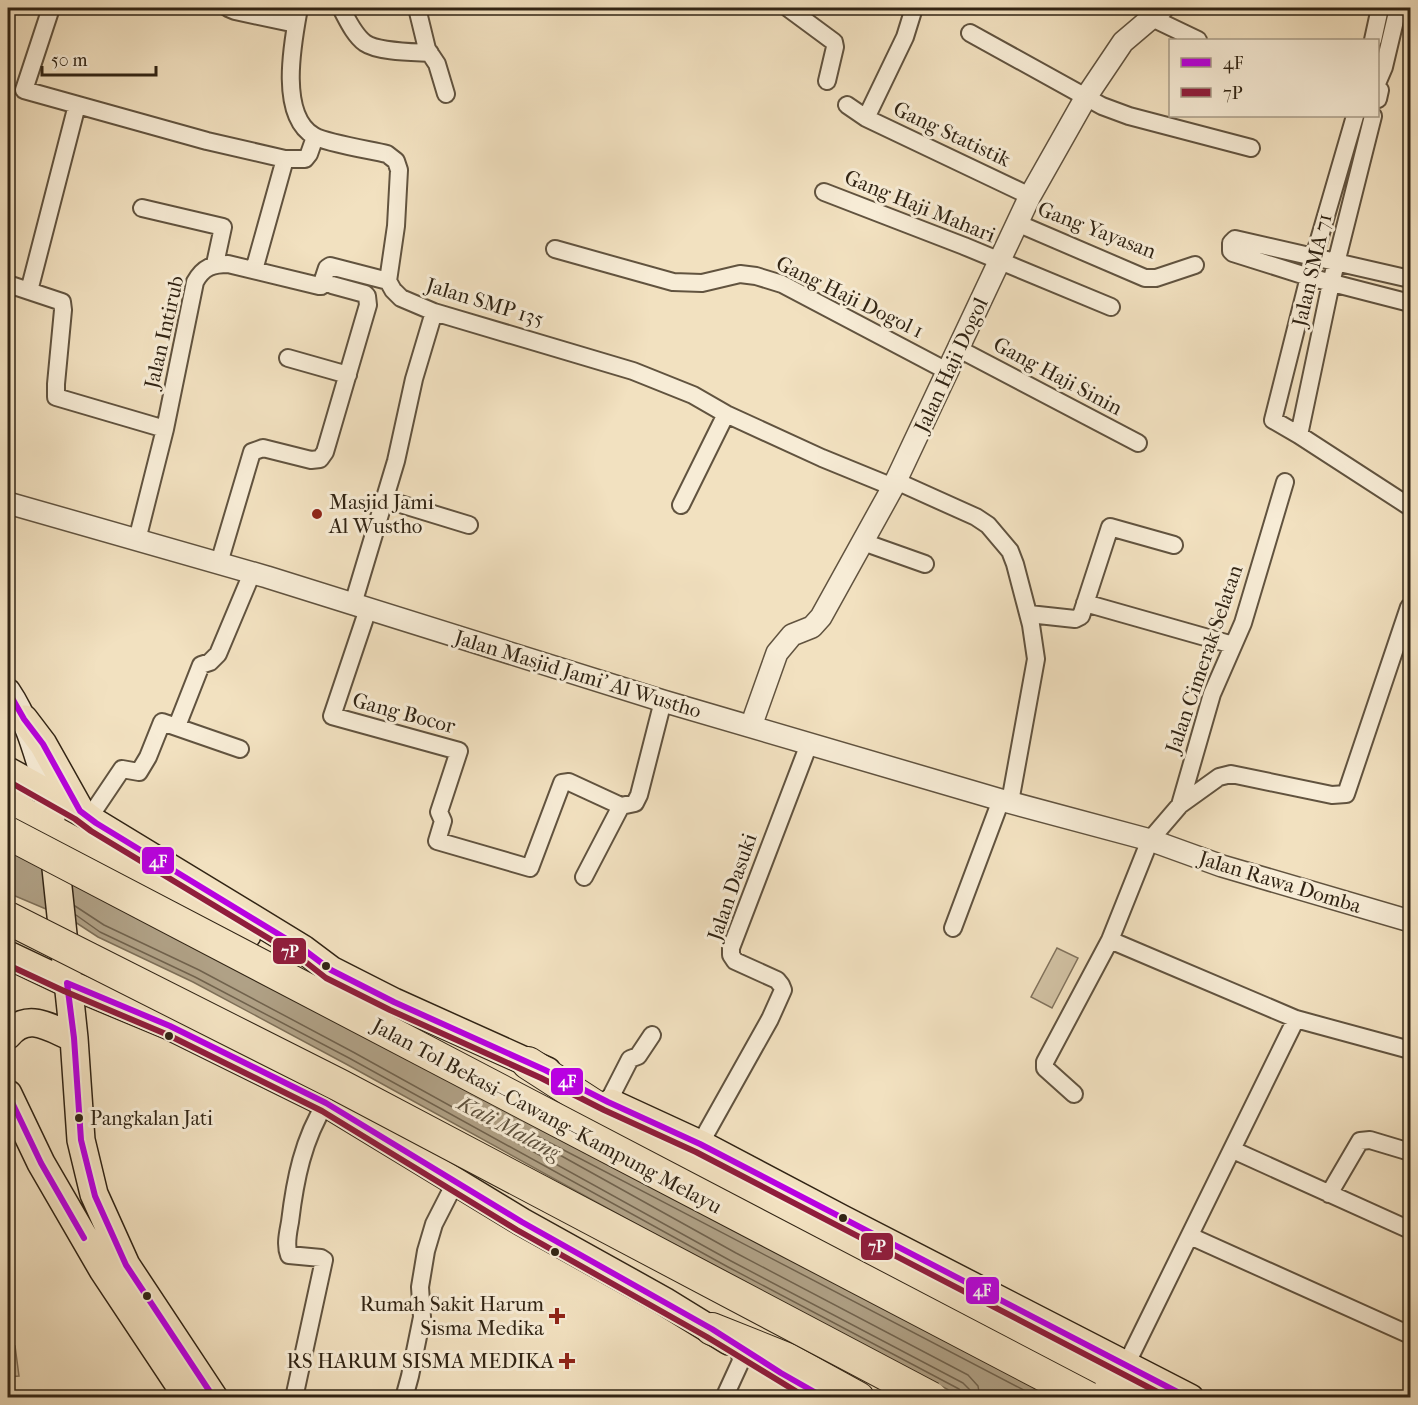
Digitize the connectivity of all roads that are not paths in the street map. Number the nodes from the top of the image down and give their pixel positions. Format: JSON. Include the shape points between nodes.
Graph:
{"nodes":[{"id":1,"x":51,"y":8,"type":"edge"},
{"id":2,"x":228,"y":8,"type":"edge"},
{"id":3,"x":299,"y":8,"type":"edge"},
{"id":4,"x":341,"y":8,"type":"edge"},
{"id":5,"x":417,"y":8,"type":"edge"},
{"id":6,"x":789,"y":8,"type":"edge"},
{"id":7,"x":914,"y":8,"type":"edge"},
{"id":8,"x":1380,"y":8,"type":"edge"},
{"id":9,"x":1398,"y":8,"type":"edge"},
{"id":10,"x":1159,"y":11,"type":"edge"},
{"id":11,"x":296,"y":24,"type":"junction"},
{"id":12,"x":970,"y":33,"type":"dead end"},
{"id":13,"x":1197,"y":39,"type":"edge"},
{"id":14,"x":1373,"y":39,"type":"edge"},
{"id":15,"x":429,"y":54,"type":"junction"},
{"id":16,"x":827,"y":81,"type":"dead end"},
{"id":17,"x":1379,"y":86,"type":"edge"},
{"id":18,"x":446,"y":94,"type":"dead end"},
{"id":19,"x":1086,"y":97,"type":"junction"},
{"id":20,"x":77,"y":105,"type":"junction"},
{"id":21,"x":847,"y":105,"type":"dead end"},
{"id":22,"x":1355,"y":117,"type":"edge"},
{"id":23,"x":1373,"y":117,"type":"edge"},
{"id":24,"x":866,"y":118,"type":"junction"},
{"id":25,"x":315,"y":137,"type":"junction"},
{"id":26,"x":1251,"y":148,"type":"dead end"},
{"id":27,"x":285,"y":159,"type":"junction"},
{"id":28,"x":824,"y":192,"type":"dead end"},
{"id":29,"x":1030,"y":196,"type":"junction"},
{"id":30,"x":142,"y":208,"type":"dead end"},
{"id":31,"x":1017,"y":224,"type":"junction"},
{"id":32,"x":555,"y":249,"type":"dead end"},
{"id":33,"x":1314,"y":257,"type":"junction"},
{"id":34,"x":1000,"y":262,"type":"junction"},
{"id":35,"x":1336,"y":262,"type":"junction"},
{"id":36,"x":215,"y":264,"type":"junction"},
{"id":37,"x":1195,"y":265,"type":"dead end"},
{"id":38,"x":254,"y":270,"type":"junction"},
{"id":39,"x":1309,"y":278,"type":"junction"},
{"id":40,"x":1410,"y":279,"type":"edge"},
{"id":41,"x":388,"y":281,"type":"junction"},
{"id":42,"x":1330,"y":283,"type":"junction"},
{"id":43,"x":8,"y":284,"type":"edge"},
{"id":44,"x":332,"y":285,"type":"dead end"},
{"id":45,"x":29,"y":291,"type":"junction"},
{"id":46,"x":1410,"y":303,"type":"edge"},
{"id":47,"x":1111,"y":308,"type":"dead end"},
{"id":48,"x":434,"y":312,"type":"junction"},
{"id":49,"x":957,"y":348,"type":"junction"},
{"id":50,"x":288,"y":358,"type":"dead end"},
{"id":51,"x":947,"y":371,"type":"junction"},
{"id":52,"x":348,"y":375,"type":"junction"},
{"id":53,"x":726,"y":414,"type":"junction"},
{"id":54,"x":165,"y":429,"type":"junction"},
{"id":55,"x":1299,"y":435,"type":"junction"},
{"id":56,"x":1138,"y":443,"type":"dead end"},
{"id":57,"x":1285,"y":482,"type":"dead end"},
{"id":58,"x":895,"y":484,"type":"junction"},
{"id":59,"x":384,"y":500,"type":"junction"},
{"id":60,"x":8,"y":503,"type":"edge"},
{"id":61,"x":681,"y":505,"type":"dead end"},
{"id":62,"x":1410,"y":507,"type":"edge"},
{"id":63,"x":469,"y":525,"type":"dead end"},
{"id":64,"x":137,"y":540,"type":"junction"},
{"id":65,"x":863,"y":542,"type":"junction"},
{"id":66,"x":1174,"y":545,"type":"dead end"},
{"id":67,"x":219,"y":563,"type":"junction"},
{"id":68,"x":925,"y":564,"type":"dead end"},
{"id":69,"x":252,"y":573,"type":"junction"},
{"id":70,"x":1085,"y":603,"type":"junction"},
{"id":71,"x":360,"y":607,"type":"junction"},
{"id":72,"x":1408,"y":607,"type":"dead end"},
{"id":73,"x":1029,"y":614,"type":"junction"},
{"id":74,"x":1233,"y":645,"type":"junction"},
{"id":75,"x":8,"y":691,"type":"edge"},
{"id":76,"x":663,"y":700,"type":"junction"},
{"id":77,"x":24,"y":719,"type":"junction"},
{"id":78,"x":177,"y":726,"type":"junction"},
{"id":79,"x":751,"y":726,"type":"junction"},
{"id":80,"x":809,"y":744,"type":"junction"},
{"id":81,"x":240,"y":749,"type":"dead end"},
{"id":82,"x":8,"y":771,"type":"edge"},
{"id":83,"x":48,"y":793,"type":"junction"},
{"id":84,"x":8,"y":801,"type":"edge"},
{"id":85,"x":1005,"y":801,"type":"junction"},
{"id":86,"x":1180,"y":805,"type":"junction"},
{"id":87,"x":621,"y":806,"type":"junction"},
{"id":88,"x":85,"y":815,"type":"junction"},
{"id":89,"x":8,"y":833,"type":"edge"},
{"id":90,"x":52,"y":836,"type":"junction"},
{"id":91,"x":1150,"y":840,"type":"junction"},
{"id":92,"x":584,"y":877,"type":"dead end"},
{"id":93,"x":8,"y":918,"type":"edge"},
{"id":94,"x":1410,"y":921,"type":"edge"},
{"id":95,"x":953,"y":928,"type":"dead end"},
{"id":96,"x":1110,"y":940,"type":"junction"},
{"id":97,"x":8,"y":955,"type":"edge"},
{"id":98,"x":332,"y":970,"type":"junction"},
{"id":99,"x":67,"y":983,"type":"junction"},
{"id":100,"x":1296,"y":1019,"type":"junction"},
{"id":101,"x":8,"y":1035,"type":"edge"},
{"id":102,"x":651,"y":1035,"type":"dead end"},
{"id":103,"x":74,"y":1038,"type":"junction"},
{"id":104,"x":1410,"y":1050,"type":"edge"},
{"id":105,"x":528,"y":1063,"type":"joint"},
{"id":106,"x":8,"y":1094,"type":"edge"},
{"id":107,"x":1074,"y":1094,"type":"dead end"},
{"id":108,"x":326,"y":1103,"type":"junction"},
{"id":109,"x":616,"y":1114,"type":"junction"},
{"id":110,"x":700,"y":1144,"type":"junction"},
{"id":111,"x":1233,"y":1150,"type":"junction"},
{"id":112,"x":1410,"y":1152,"type":"edge"},
{"id":113,"x":456,"y":1181,"type":"junction"},
{"id":114,"x":1329,"y":1194,"type":"junction"},
{"id":115,"x":1410,"y":1230,"type":"edge"},
{"id":116,"x":1190,"y":1236,"type":"junction"},
{"id":117,"x":712,"y":1329,"type":"junction"},
{"id":118,"x":1410,"y":1335,"type":"edge"},
{"id":119,"x":739,"y":1348,"type":"junction"},
{"id":120,"x":1126,"y":1365,"type":"junction"},
{"id":121,"x":188,"y":1398,"type":"edge"},
{"id":122,"x":214,"y":1398,"type":"edge"},
{"id":123,"x":294,"y":1398,"type":"edge"},
{"id":124,"x":404,"y":1398,"type":"edge"},
{"id":125,"x":724,"y":1398,"type":"edge"},
{"id":126,"x":826,"y":1398,"type":"edge"},
{"id":127,"x":858,"y":1398,"type":"edge"},
{"id":128,"x":931,"y":1398,"type":"edge"},
{"id":129,"x":1088,"y":1398,"type":"edge"},
{"id":130,"x":1141,"y":1398,"type":"edge"},
{"id":131,"x":1190,"y":1398,"type":"edge"}],
"edges":[{"from":1,"to":20,"type":"street","via":[[24,90]]},
{"from":2,"to":11,"type":"street"},
{"from":3,"to":11,"type":"street"},
{"from":4,"to":15,"type":"street","via":[[365,43]]},
{"from":5,"to":15,"type":"street"},
{"from":6,"to":16,"type":"street","via":[[834,42]]},
{"from":7,"to":24,"type":"street","name":"Gang Statistik","via":[[905,37]]},
{"from":8,"to":14,"type":"street"},
{"from":9,"to":17,"type":"street"},
{"from":10,"to":13,"type":"street"},
{"from":10,"to":19,"type":"street","name":"Jalan Haji Dogol","via":[[1124,42]]},
{"from":11,"to":25,"type":"street","via":[[290,78],[300,121]]},
{"from":12,"to":19,"type":"street"},
{"from":15,"to":18,"type":"street","via":[[437,64]]},
{"from":19,"to":26,"type":"street","via":[[1129,116]]},
{"from":19,"to":29,"type":"street","name":"Jalan Haji Dogol"},
{"from":20,"to":27,"type":"street"},
{"from":20,"to":45,"type":"street"},
{"from":21,"to":24,"type":"street"},
{"from":22,"to":33,"type":"street","name":"Jalan SMA 71"},
{"from":23,"to":35,"type":"street","name":"Jalan SMA 71"},
{"from":24,"to":29,"type":"street","name":"Gang Statistik"},
{"from":25,"to":27,"type":"street","via":[[305,159]]},
{"from":25,"to":41,"type":"street","via":[[387,154],[396,161],[399,170]]},
{"from":27,"to":38,"type":"street"},
{"from":28,"to":34,"type":"street","name":"Gang Haji Mahari"},
{"from":29,"to":31,"type":"street","name":"Jalan Haji Dogol"},
{"from":30,"to":36,"type":"street","via":[[223,227]]},
{"from":31,"to":34,"type":"street","name":"Jalan Haji Dogol"},
{"from":31,"to":37,"type":"street","name":"Gang Yayasan","via":[[1145,278]]},
{"from":32,"to":51,"type":"street","name":"Gang Haji Dogol 1","via":[[673,282],[702,283],[740,274],[782,284]]},
{"from":33,"to":35,"type":"street"},
{"from":33,"to":39,"type":"street","name":"Jalan SMA 71"},
{"from":33,"to":39,"type":"street","via":[[1235,239],[1231,243],[1233,253]]},
{"from":34,"to":47,"type":"street","name":"Gang Haji Mahari"},
{"from":34,"to":49,"type":"street","name":"Jalan Haji Dogol"},
{"from":35,"to":40,"type":"street"},
{"from":35,"to":42,"type":"street","name":"Jalan SMA 71"},
{"from":36,"to":38,"type":"street","name":"Jalan Intirub"},
{"from":36,"to":54,"type":"street","name":"Jalan Intirub","via":[[200,273],[195,282]]},
{"from":38,"to":41,"type":"street","name":"Jalan Intirub","via":[[320,286],[330,266]]},
{"from":39,"to":42,"type":"street"},
{"from":39,"to":55,"type":"street","name":"Jalan SMA 71","via":[[1273,420]]},
{"from":41,"to":48,"type":"street","name":"Jalan SMP 135","via":[[401,298]]},
{"from":42,"to":46,"type":"street"},
{"from":42,"to":55,"type":"street","name":"Jalan SMA 71"},
{"from":43,"to":45,"type":"street"},
{"from":44,"to":52,"type":"street","via":[[365,294],[368,300]]},
{"from":45,"to":54,"type":"street","via":[[62,302],[56,397]]},
{"from":48,"to":53,"type":"street","name":"Jalan SMP 135","via":[[633,371],[693,395]]},
{"from":48,"to":59,"type":"street"},
{"from":49,"to":51,"type":"street","name":"Jalan Haji Dogol"},
{"from":49,"to":56,"type":"street","name":"Gang Haji Sinin"},
{"from":50,"to":52,"type":"street"},
{"from":51,"to":58,"type":"street","name":"Jalan Haji Dogol"},
{"from":52,"to":67,"type":"street","via":[[320,459],[263,448],[252,452]]},
{"from":53,"to":58,"type":"street","name":"Jalan SMP 135","via":[[822,458]]},
{"from":53,"to":61,"type":"street"},
{"from":54,"to":64,"type":"street","name":"Jalan Intirub"},
{"from":55,"to":62,"type":"street"},
{"from":57,"to":74,"type":"street","name":"Jalan Cimerak Selatan"},
{"from":58,"to":65,"type":"street","name":"Jalan Haji Dogol"},
{"from":58,"to":73,"type":"street","name":"Jalan SMP 135","via":[[988,525],[1012,558]]},
{"from":59,"to":63,"type":"street"},
{"from":59,"to":71,"type":"street"},
{"from":60,"to":64,"type":"street","name":"Jalan Masjid Jami' Al Wustho"},
{"from":64,"to":67,"type":"street","name":"Jalan Masjid Jami' Al Wustho"},
{"from":65,"to":68,"type":"street"},
{"from":65,"to":79,"type":"street","name":"Jalan Haji Dogol","via":[[821,617],[812,627],[792,635],[777,653]]},
{"from":66,"to":70,"type":"street","via":[[1110,527]]},
{"from":67,"to":69,"type":"street","name":"Jalan Masjid Jami' Al Wustho"},
{"from":69,"to":71,"type":"street","name":"Jalan Masjid Jami' Al Wustho"},
{"from":69,"to":78,"type":"street","via":[[218,654],[201,665]]},
{"from":70,"to":73,"type":"street","via":[[1081,616],[1075,619]]},
{"from":70,"to":74,"type":"street"},
{"from":71,"to":76,"type":"street","name":"Jalan Masjid Jami' Al Wustho"},
{"from":71,"to":87,"type":"street","name":"Gang Bocor","via":[[332,716],[459,751],[439,812],[443,821],[437,841],[530,868],[562,783],[569,782]]},
{"from":72,"to":86,"type":"street","via":[[1346,794],[1332,795],[1231,774],[1219,777]]},
{"from":73,"to":85,"type":"street","name":"Jalan SMP 135","via":[[1036,659]]},
{"from":74,"to":86,"type":"street","name":"Jalan Cimerak Selatan","via":[[1212,694]]},
{"from":75,"to":77,"type":"main road"},
{"from":76,"to":79,"type":"street","name":"Jalan Masjid Jami' Al Wustho"},
{"from":76,"to":87,"type":"street","via":[[639,795],[634,803]]},
{"from":77,"to":83,"type":"main road"},
{"from":77,"to":88,"type":"main road"},
{"from":78,"to":81,"type":"street"},
{"from":78,"to":88,"type":"street","via":[[162,722],[139,772],[122,769]]},
{"from":79,"to":80,"type":"street","name":"Jalan Masjid Jami' Al Wustho"},
{"from":80,"to":85,"type":"street","name":"Jalan Masjid Jami' Al Wustho"},
{"from":80,"to":110,"type":"street","name":"Jalan Dasuki","via":[[731,948],[735,961],[777,980],[781,996]]},
{"from":82,"to":83,"type":"main road"},
{"from":83,"to":88,"type":"main road"},
{"from":83,"to":90,"type":"main road"},
{"from":84,"to":90,"type":"main road"},
{"from":85,"to":91,"type":"street","name":"Jalan Masjid Jami' Al Wustho"},
{"from":85,"to":95,"type":"street","name":"Jalan SMP 135"},
{"from":86,"to":91,"type":"street","name":"Jalan Cimerak Selatan"},
{"from":87,"to":92,"type":"street"},
{"from":88,"to":98,"type":"main road"},
{"from":89,"to":129,"type":"highway","name":"Jalan Tol Bekasi–Cawang–Kampung Melayu","bridge":true},
{"from":90,"to":98,"type":"main road","via":[[286,956]]},
{"from":90,"to":99,"type":"main road"},
{"from":91,"to":94,"type":"street","name":"Jalan Rawa Domba","via":[[1222,866]]},
{"from":91,"to":96,"type":"street","name":"Jalan Cimerak Selatan"},
{"from":93,"to":128,"type":"highway","bridge":true,"via":[[339,1085]]},
{"from":96,"to":100,"type":"street"},
{"from":96,"to":107,"type":"street","name":"Jalan Cimerak Selatan","via":[[1045,1062],[1050,1074]]},
{"from":97,"to":99,"type":"main road"},
{"from":98,"to":105,"type":"main road"},
{"from":99,"to":103,"type":"main road"},
{"from":99,"to":108,"type":"main road","via":[[145,1015]]},
{"from":100,"to":104,"type":"street"},
{"from":100,"to":111,"type":"street"},
{"from":101,"to":103,"type":"main road","via":[[20,1024],[30,1022]]},
{"from":102,"to":109,"type":"street","via":[[638,1056],[630,1059]]},
{"from":103,"to":122,"type":"main road","via":[[81,1140],[95,1196],[126,1265]]},
{"from":105,"to":109,"type":"highway"},
{"from":106,"to":121,"type":"main road","via":[[41,1163],[103,1270]]},
{"from":108,"to":113,"type":"main road"},
{"from":108,"to":123,"type":"street","via":[[314,1122],[297,1173],[288,1238],[289,1254],[324,1260]]},
{"from":109,"to":110,"type":"main road"},
{"from":109,"to":130,"type":"highway","via":[[783,1214]]},
{"from":110,"to":120,"type":"main road"},
{"from":111,"to":114,"type":"street"},
{"from":111,"to":116,"type":"street"},
{"from":112,"to":114,"type":"street","via":[[1360,1141]]},
{"from":113,"to":117,"type":"main road"},
{"from":113,"to":124,"type":"street","via":[[434,1224],[426,1251],[420,1287],[420,1331]]},
{"from":114,"to":115,"type":"street"},
{"from":116,"to":118,"type":"street"},
{"from":116,"to":120,"type":"street"},
{"from":117,"to":119,"type":"main road"},
{"from":117,"to":127,"type":"highway","via":[[787,1359]]},
{"from":119,"to":125,"type":"street","via":[[741,1361]]},
{"from":119,"to":126,"type":"main road"},
{"from":120,"to":131,"type":"main road"}]}
